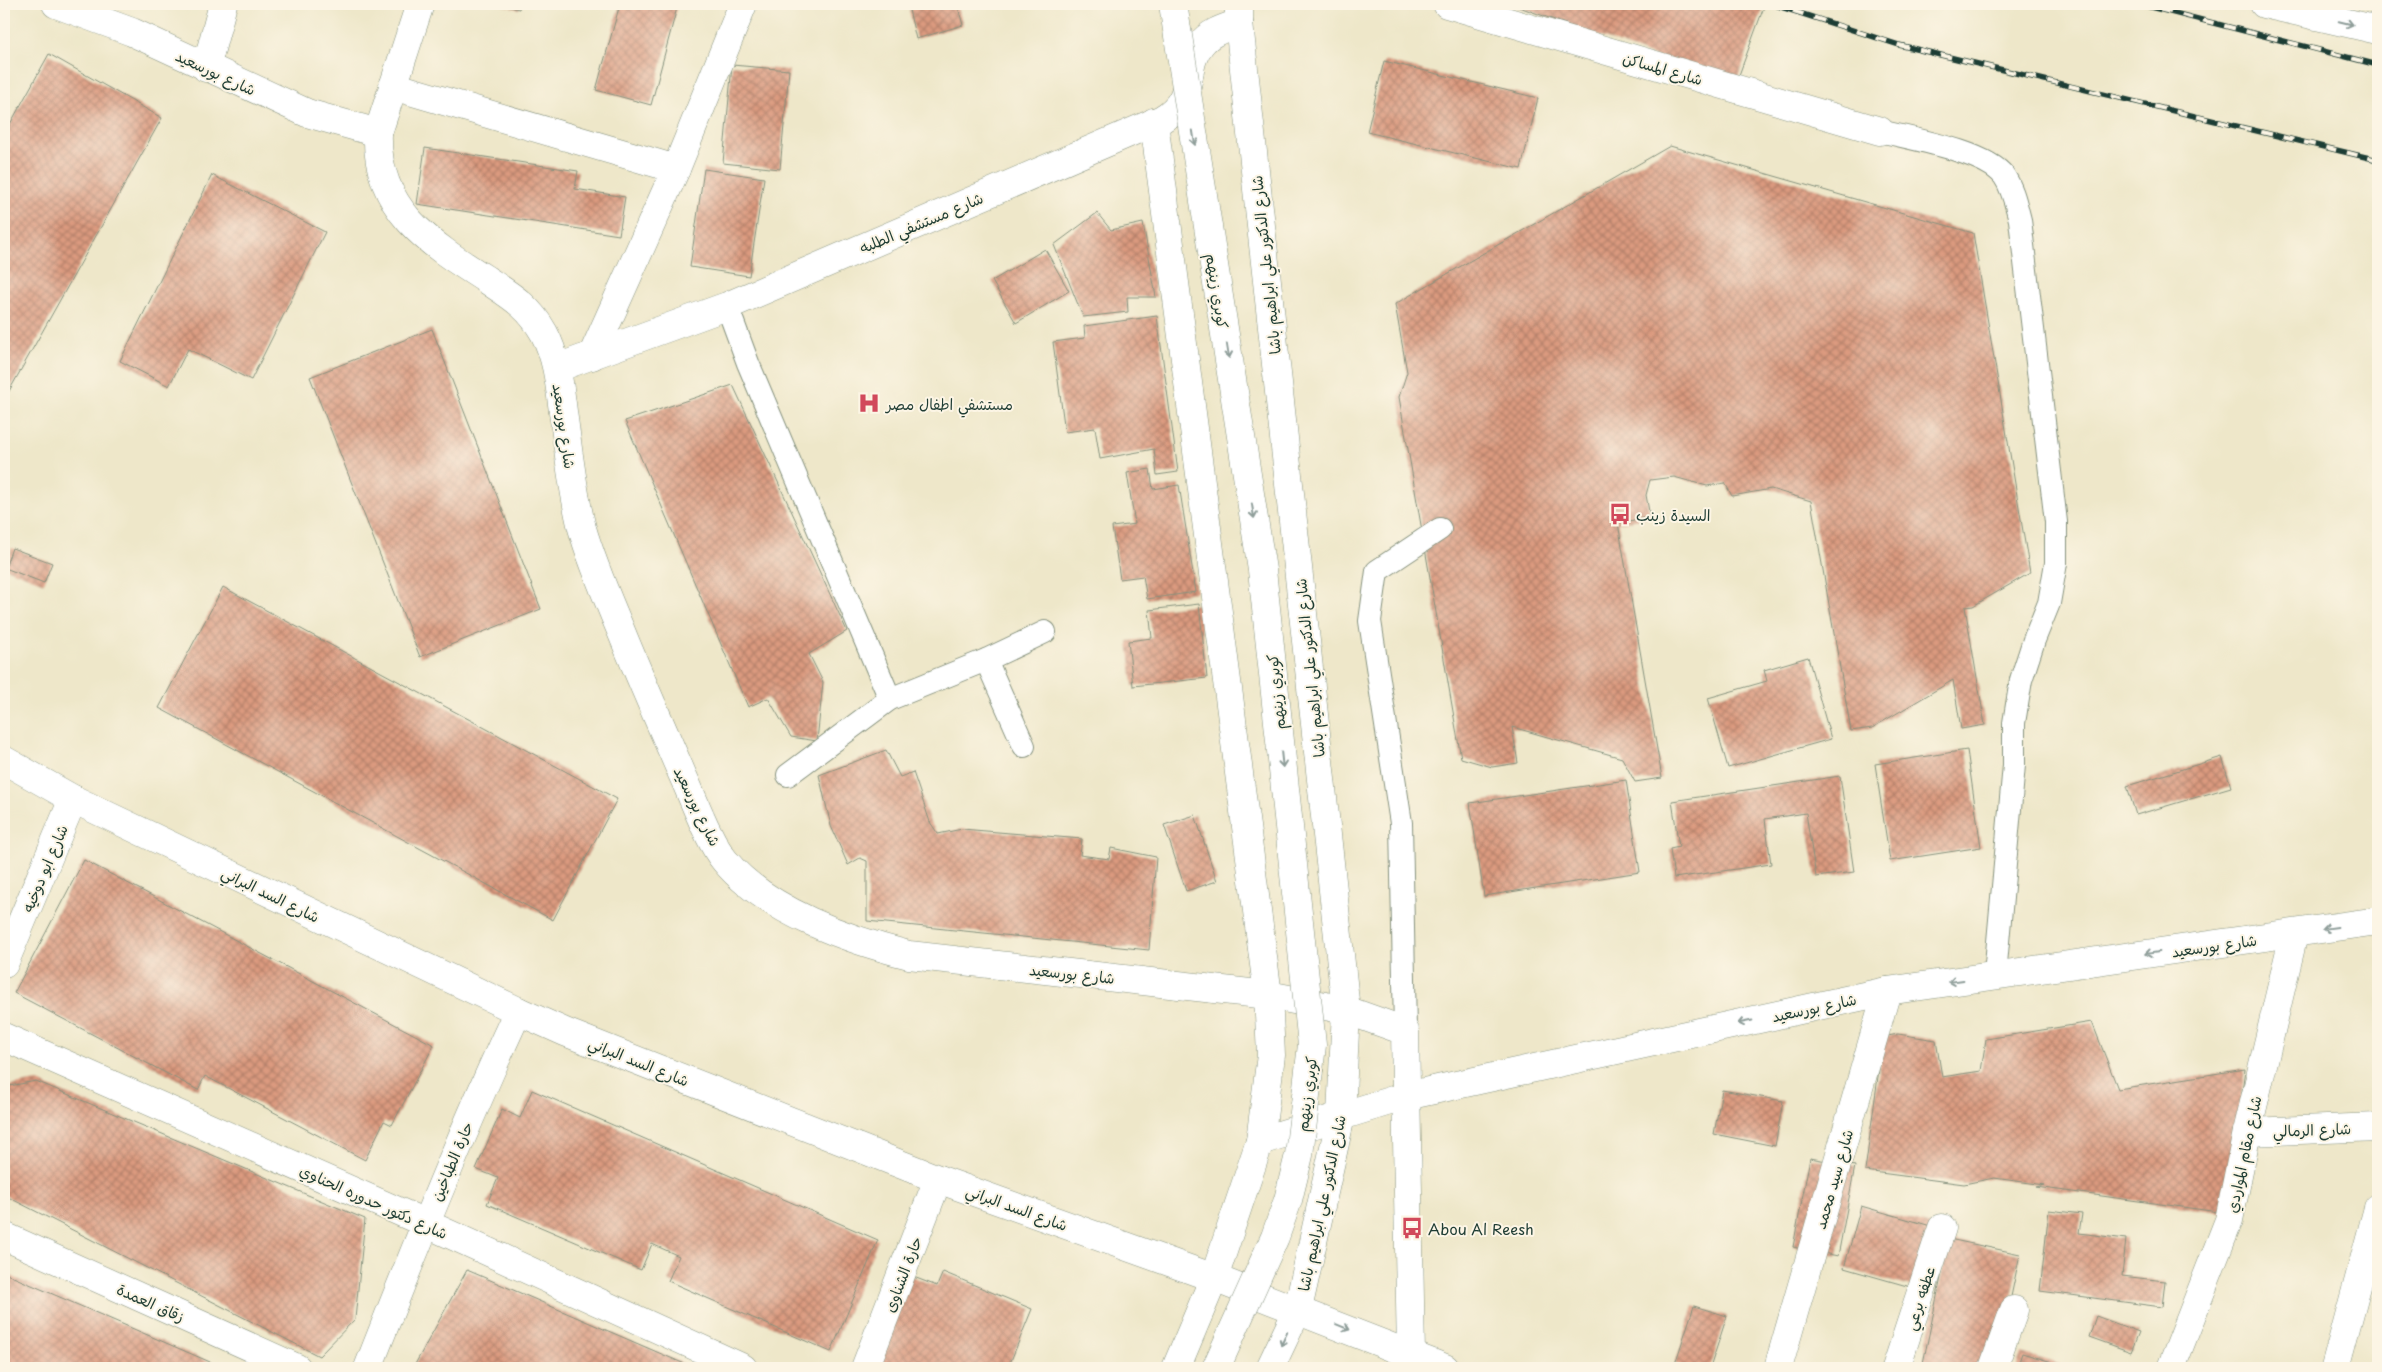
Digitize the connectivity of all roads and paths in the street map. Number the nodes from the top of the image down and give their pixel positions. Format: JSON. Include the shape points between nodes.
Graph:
{"nodes":[{"id":1,"x":223,"y":4,"type":"edge"},
{"id":2,"x":420,"y":4,"type":"edge"},
{"id":3,"x":743,"y":4,"type":"edge"},
{"id":4,"x":1173,"y":4,"type":"edge"},
{"id":5,"x":1447,"y":4,"type":"edge"},
{"id":6,"x":66,"y":5,"type":"edge"},
{"id":7,"x":2277,"y":5,"type":"edge"},
{"id":8,"x":1239,"y":14,"type":"edge"},
{"id":9,"x":2378,"y":30,"type":"edge"},
{"id":10,"x":206,"y":68,"type":"junction"},
{"id":11,"x":393,"y":86,"type":"junction"},
{"id":12,"x":1154,"y":122,"type":"junction"},
{"id":13,"x":1880,"y":131,"type":"joint"},
{"id":14,"x":378,"y":133,"type":"junction"},
{"id":15,"x":676,"y":169,"type":"junction"},
{"id":16,"x":727,"y":306,"type":"junction"},
{"id":17,"x":592,"y":356,"type":"junction"},
{"id":18,"x":557,"y":368,"type":"junction"},
{"id":19,"x":1440,"y":529,"type":"dead end"},
{"id":20,"x":1045,"y":632,"type":"dead end"},
{"id":21,"x":986,"y":660,"type":"junction"},
{"id":22,"x":890,"y":699,"type":"junction"},
{"id":23,"x":1024,"y":746,"type":"dead end"},
{"id":24,"x":4,"y":760,"type":"edge"},
{"id":25,"x":788,"y":776,"type":"dead end"},
{"id":26,"x":74,"y":799,"type":"junction"},
{"id":27,"x":2378,"y":921,"type":"edge"},
{"id":28,"x":2294,"y":934,"type":"junction"},
{"id":29,"x":4,"y":964,"type":"edge"},
{"id":30,"x":1995,"y":975,"type":"junction"},
{"id":31,"x":1887,"y":991,"type":"junction"},
{"id":32,"x":1268,"y":995,"type":"junction"},
{"id":33,"x":1346,"y":1010,"type":"junction"},
{"id":34,"x":518,"y":1011,"type":"junction"},
{"id":35,"x":1405,"y":1031,"type":"junction"},
{"id":36,"x":4,"y":1037,"type":"edge"},
{"id":37,"x":1406,"y":1096,"type":"junction"},
{"id":38,"x":1341,"y":1116,"type":"junction"},
{"id":39,"x":2378,"y":1127,"type":"edge"},
{"id":40,"x":2247,"y":1132,"type":"junction"},
{"id":41,"x":1260,"y":1141,"type":"junction"},
{"id":42,"x":938,"y":1179,"type":"junction"},
{"id":43,"x":2378,"y":1208,"type":"edge"},
{"id":44,"x":425,"y":1223,"type":"junction"},
{"id":45,"x":1942,"y":1228,"type":"dead end"},
{"id":46,"x":4,"y":1236,"type":"edge"},
{"id":47,"x":1214,"y":1278,"type":"junction"},
{"id":48,"x":1298,"y":1309,"type":"junction"},
{"id":49,"x":2014,"y":1310,"type":"dead end"},
{"id":50,"x":1411,"y":1355,"type":"junction"},
{"id":51,"x":297,"y":1368,"type":"edge"},
{"id":52,"x":368,"y":1368,"type":"edge"},
{"id":53,"x":743,"y":1368,"type":"edge"},
{"id":54,"x":865,"y":1368,"type":"edge"},
{"id":55,"x":1176,"y":1368,"type":"edge"},
{"id":56,"x":1216,"y":1368,"type":"edge"},
{"id":57,"x":1270,"y":1368,"type":"edge"},
{"id":58,"x":1445,"y":1368,"type":"edge"},
{"id":59,"x":1778,"y":1368,"type":"edge"},
{"id":60,"x":1896,"y":1368,"type":"edge"},
{"id":61,"x":1994,"y":1368,"type":"edge"},
{"id":62,"x":2171,"y":1368,"type":"edge"},
{"id":63,"x":2335,"y":1368,"type":"edge"}],
"edges":[{"from":1,"to":10,"type":"street"},
{"from":2,"to":11,"type":"street","name":"شارع بورسعيد"},
{"from":3,"to":15,"type":"street"},
{"from":4,"to":56,"type":"street","name":"كوبري زينهم","one_way":true,"bridge":true,"via":[[1262,570],[1312,1045],[1299,1155],[1288,1200],[1275,1237]]},
{"from":5,"to":13,"type":"street","name":"شارع المساكن"},
{"from":6,"to":10,"type":"street","name":"شارع بورسعيد"},
{"from":7,"to":9,"type":"street","one_way":true},
{"from":8,"to":12,"type":"street","name":"شارع مستشفي الطلبه","via":[[1200,45],[1182,99],[1170,114]]},
{"from":8,"to":33,"type":"street","name":"شارع الدكتور علي ابراهيم باشا"},
{"from":10,"to":14,"type":"street","name":"شارع بورسعيد","via":[[307,114]]},
{"from":11,"to":14,"type":"street","name":"شارع بورسعيد"},
{"from":11,"to":15,"type":"street"},
{"from":12,"to":16,"type":"street","name":"شارع مستشفي الطلبه"},
{"from":12,"to":32,"type":"street"},
{"from":13,"to":30,"type":"lane","via":[[1966,154],[1992,165],[2003,176],[2015,198],[2020,220],[2056,522],[2056,563],[2049,603],[2021,680],[2014,723],[2014,765]]},
{"from":14,"to":18,"type":"street","name":"شارع بورسعيد","via":[[377,151],[382,178],[394,202],[410,223],[454,258],[519,300],[544,333]]},
{"from":15,"to":17,"type":"street"},
{"from":16,"to":17,"type":"street","name":"شارع مستشفي الطلبه"},
{"from":16,"to":22,"type":"lane"},
{"from":17,"to":18,"type":"street","name":"شارع مستشفي الطلبه"},
{"from":18,"to":32,"type":"street","name":"شارع بورسعيد","via":[[581,519],[598,575],[661,729],[700,814],[724,860],[749,884],[827,929],[868,945],[910,955]]},
{"from":19,"to":35,"type":"lane","via":[[1378,571],[1370,621],[1401,823]]},
{"from":20,"to":21,"type":"lane"},
{"from":21,"to":22,"type":"lane"},
{"from":21,"to":23,"type":"lane"},
{"from":22,"to":25,"type":"lane"},
{"from":24,"to":26,"type":"street","name":"شارع السد البراني"},
{"from":26,"to":29,"type":"street","name":"شارع ابو دوخيه"},
{"from":26,"to":34,"type":"street","name":"شارع السد البراني"},
{"from":27,"to":28,"type":"street","name":"شارع بورسعيد","one_way":true},
{"from":28,"to":30,"type":"street","name":"شارع بورسعيد","one_way":true},
{"from":28,"to":40,"type":"street","name":"شارع مقام المواردي"},
{"from":30,"to":31,"type":"street","name":"شارع بورسعيد","one_way":true},
{"from":31,"to":37,"type":"street","name":"شارع بورسعيد","one_way":true},
{"from":31,"to":59,"type":"street","name":"شارع سيد محمد"},
{"from":32,"to":33,"type":"street","name":"شارع بورسعيد"},
{"from":32,"to":41,"type":"street","via":[[1271,1056]]},
{"from":33,"to":35,"type":"street","name":"شارع بورسعيد"},
{"from":33,"to":38,"type":"street","name":"شارع الدكتور علي ابراهيم باشا"},
{"from":34,"to":42,"type":"street","name":"شارع السد البراني"},
{"from":34,"to":44,"type":"street","name":"حارة الطباخين"},
{"from":35,"to":37,"type":"street"},
{"from":36,"to":44,"type":"street","name":"شارع دكتور حدوره الحناوي"},
{"from":37,"to":38,"type":"street","name":"شارع بورسعيد"},
{"from":37,"to":50,"type":"street"},
{"from":38,"to":41,"type":"street","name":"شارع بورسعيد"},
{"from":38,"to":48,"type":"street","name":"شارع الدكتور علي ابراهيم باشا"},
{"from":39,"to":40,"type":"street","name":"شارع الرمالي"},
{"from":40,"to":62,"type":"street","name":"شارع مقام المواردي","via":[[2229,1220]]},
{"from":41,"to":47,"type":"street"},
{"from":42,"to":47,"type":"street","name":"شارع السد البراني"},
{"from":42,"to":54,"type":"street","name":"حارة الشناوى"},
{"from":43,"to":63,"type":"street"},
{"from":44,"to":52,"type":"street","name":"حارة الطباخين"},
{"from":44,"to":53,"type":"street","name":"شارع دكتور حدوره الحناوي"},
{"from":45,"to":60,"type":"street","name":"عطفه برعي"},
{"from":46,"to":51,"type":"street","name":"زقاق العمدة"},
{"from":47,"to":48,"type":"street","name":"شارع السد البراني"},
{"from":47,"to":55,"type":"street"},
{"from":48,"to":50,"type":"street","name":"شارع السد البراني","one_way":true},
{"from":48,"to":57,"type":"street","name":"شارع الدكتور علي ابراهيم باشا","one_way":true},
{"from":49,"to":61,"type":"street"},
{"from":50,"to":58,"type":"street","name":"شارع السد البراني"}]}
